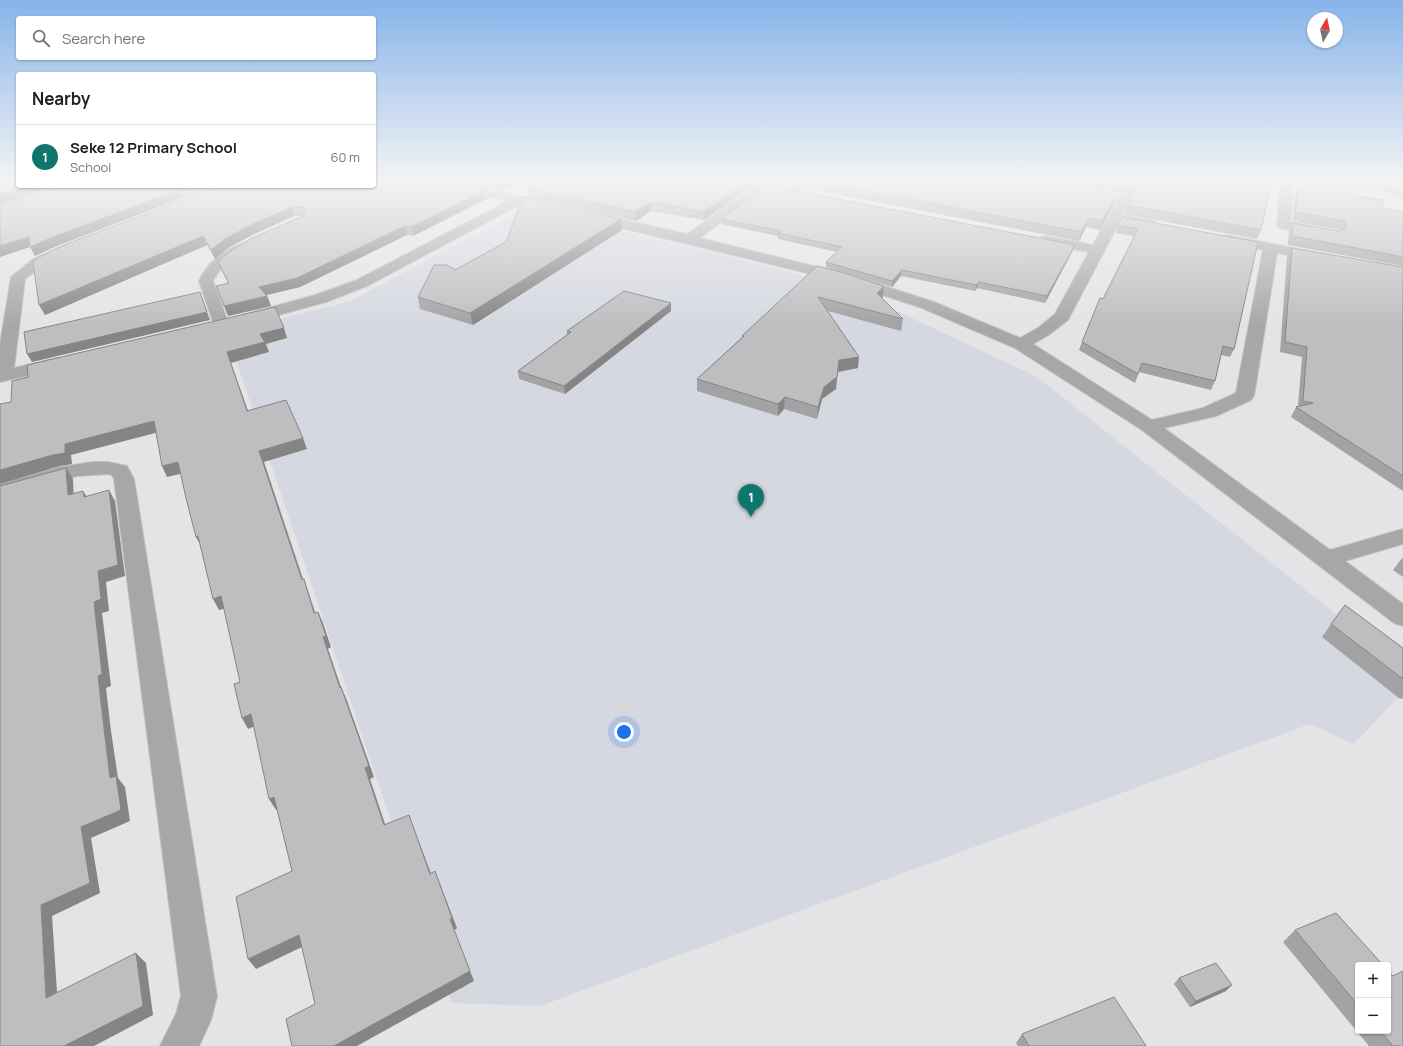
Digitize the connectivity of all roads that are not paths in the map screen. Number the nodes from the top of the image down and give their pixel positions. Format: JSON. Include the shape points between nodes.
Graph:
{"nodes":[{"id":1,"x":463,"y":230,"type":"edge"},
{"id":2,"x":648,"y":230,"type":"edge"},
{"id":3,"x":702,"y":230,"type":"edge"},
{"id":4,"x":1109,"y":230,"type":"edge"},
{"id":5,"x":1311,"y":230,"type":"edge"},
{"id":6,"x":1334,"y":234,"type":"edge"},
{"id":7,"x":1216,"y":237,"type":"edge"},
{"id":8,"x":1036,"y":238,"type":"edge"},
{"id":9,"x":689,"y":239,"type":"junction"},
{"id":10,"x":253,"y":241,"type":"edge"},
{"id":11,"x":70,"y":247,"type":"edge"},
{"id":12,"x":1271,"y":247,"type":"junction"},
{"id":13,"x":1098,"y":250,"type":"junction"},
{"id":14,"x":1333,"y":259,"type":"edge"},
{"id":15,"x":221,"y":325,"type":"junction"},
{"id":16,"x":205,"y":328,"type":"edge"},
{"id":17,"x":1021,"y":344,"type":"junction"},
{"id":18,"x":74,"y":359,"type":"edge"},
{"id":19,"x":2,"y":376,"type":"edge"},
{"id":20,"x":1149,"y":426,"type":"junction"},
{"id":21,"x":0,"y":491,"type":"edge"},
{"id":22,"x":1403,"y":536,"type":"edge"},
{"id":23,"x":1326,"y":558,"type":"junction"},
{"id":24,"x":1403,"y":617,"type":"edge"},
{"id":25,"x":179,"y":1046,"type":"edge"}],
"edges":[{"from":1,"to":15,"type":"street","via":[[337,294],[309,304]]},
{"from":2,"to":9,"type":"street"},
{"from":3,"to":9,"type":"street"},
{"from":4,"to":13,"type":"street"},
{"from":5,"to":6,"type":"street"},
{"from":7,"to":12,"type":"street"},
{"from":8,"to":13,"type":"street"},
{"from":9,"to":17,"type":"street","via":[[845,278],[928,305]]},
{"from":10,"to":15,"type":"street","via":[[225,258],[208,275],[206,281]]},
{"from":11,"to":19,"type":"street","via":[[38,262],[18,277]]},
{"from":12,"to":14,"type":"street"},
{"from":12,"to":20,"type":"street","via":[[1245,396],[1209,412]]},
{"from":13,"to":17,"type":"street","via":[[1062,317]]},
{"from":15,"to":16,"type":"street"},
{"from":17,"to":20,"type":"street"},
{"from":18,"to":19,"type":"street"},
{"from":20,"to":23,"type":"street"},
{"from":21,"to":25,"type":"street","via":[[98,466],[120,470],[124,479],[199,996],[193,1020]]},
{"from":22,"to":23,"type":"street"},
{"from":23,"to":24,"type":"street"}]}
